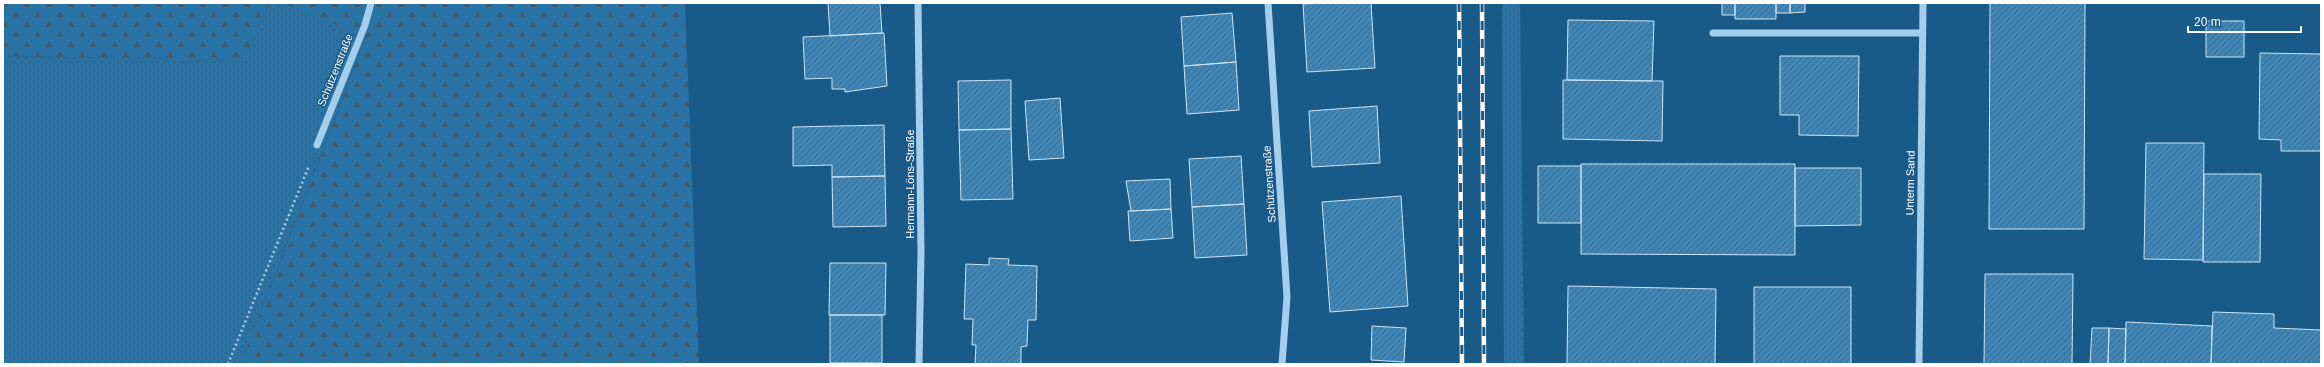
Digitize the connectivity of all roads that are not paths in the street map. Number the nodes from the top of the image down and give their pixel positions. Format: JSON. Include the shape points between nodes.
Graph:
{"nodes":[{"id":1,"x":371,"y":3,"type":"edge"},
{"id":2,"x":918,"y":3,"type":"edge"},
{"id":3,"x":1268,"y":3,"type":"edge"},
{"id":4,"x":1923,"y":3,"type":"edge"},
{"id":5,"x":1713,"y":33,"type":"dead end"},
{"id":6,"x":1922,"y":33,"type":"junction"},
{"id":7,"x":317,"y":145,"type":"road end"},
{"id":8,"x":919,"y":364,"type":"edge"},
{"id":9,"x":1282,"y":364,"type":"edge"},
{"id":10,"x":1920,"y":364,"type":"edge"}],
"edges":[{"from":1,"to":7,"type":"street","name":"Schützenstraße","via":[[365,25]]},
{"from":2,"to":8,"type":"street","name":"Hermann-Löns-Straße","via":[[921,236]]},
{"from":3,"to":9,"type":"street","name":"Schützenstraße","via":[[1287,297]]},
{"from":4,"to":6,"type":"street","name":"Unterm Sand"},
{"from":5,"to":6,"type":"street"},
{"from":6,"to":10,"type":"street","name":"Unterm Sand"}]}
